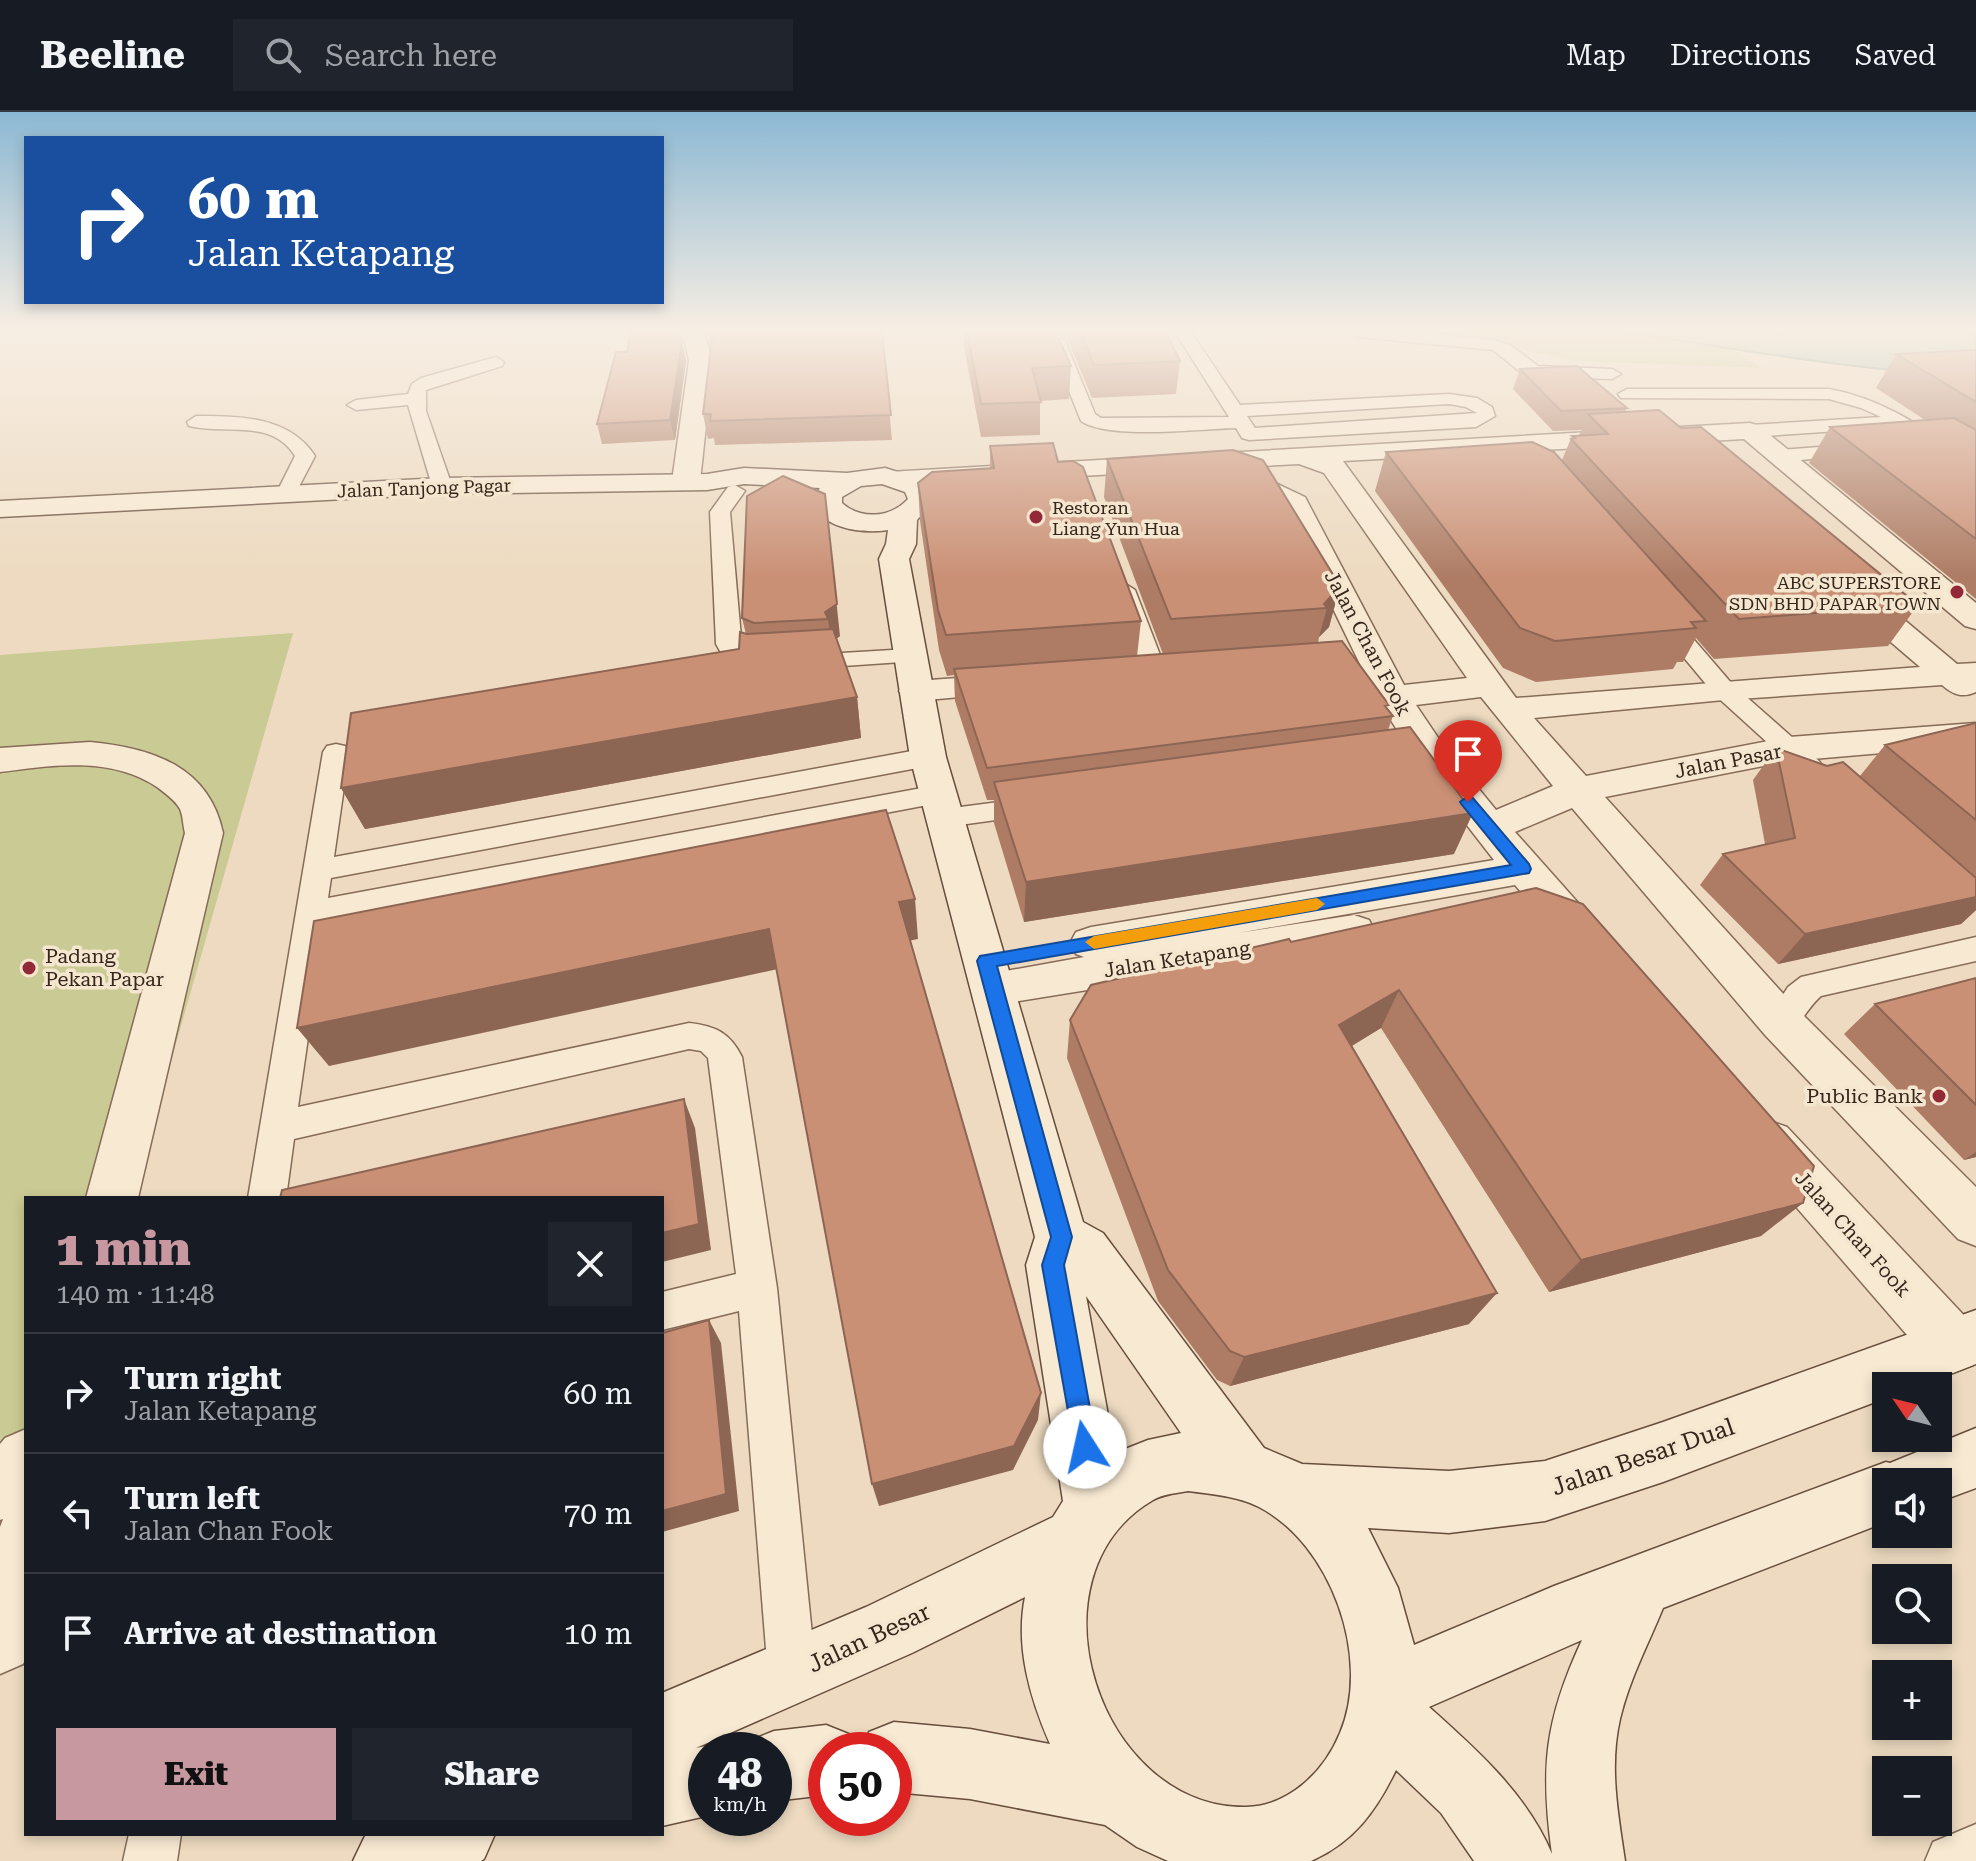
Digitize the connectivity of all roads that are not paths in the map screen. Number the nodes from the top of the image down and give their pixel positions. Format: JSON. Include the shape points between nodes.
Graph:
{"nodes":[{"id":1,"x":418,"y":414,"type":"edge"},
{"id":2,"x":699,"y":414,"type":"edge"},
{"id":3,"x":1086,"y":414,"type":"edge"},
{"id":4,"x":1221,"y":414,"type":"edge"},
{"id":5,"x":1395,"y":414,"type":"edge"},
{"id":6,"x":1486,"y":414,"type":"edge"},
{"id":7,"x":1644,"y":414,"type":"edge"},
{"id":8,"x":1885,"y":414,"type":"edge"},
{"id":9,"x":196,"y":422,"type":"dead end"},
{"id":10,"x":1898,"y":422,"type":"junction"},
{"id":11,"x":1750,"y":431,"type":"junction"},
{"id":12,"x":1662,"y":434,"type":"junction"},
{"id":13,"x":1933,"y":444,"type":"junction"},
{"id":14,"x":1902,"y":446,"type":"edge"},
{"id":15,"x":1872,"y":449,"type":"edge"},
{"id":16,"x":1241,"y":455,"type":"junction"},
{"id":17,"x":1299,"y":455,"type":"junction"},
{"id":18,"x":1780,"y":456,"type":"junction"},
{"id":19,"x":1740,"y":459,"type":"edge"},
{"id":20,"x":1573,"y":467,"type":"edge"},
{"id":21,"x":1976,"y":472,"type":"edge"},
{"id":22,"x":1449,"y":474,"type":"edge"},
{"id":23,"x":898,"y":478,"type":"junction"},
{"id":24,"x":848,"y":481,"type":"junction"},
{"id":25,"x":1357,"y":481,"type":"junction"},
{"id":26,"x":697,"y":482,"type":"junction"},
{"id":27,"x":442,"y":486,"type":"junction"},
{"id":28,"x":735,"y":491,"type":"junction"},
{"id":29,"x":286,"y":494,"type":"junction"},
{"id":30,"x":1014,"y":498,"type":"edge"},
{"id":31,"x":951,"y":503,"type":"edge"},
{"id":32,"x":0,"y":509,"type":"edge"},
{"id":33,"x":911,"y":511,"type":"junction"},
{"id":34,"x":845,"y":516,"type":"junction"},
{"id":35,"x":894,"y":559,"type":"junction"},
{"id":36,"x":1118,"y":572,"type":"edge"},
{"id":37,"x":1830,"y":574,"type":"edge"},
{"id":38,"x":1652,"y":605,"type":"edge"},
{"id":39,"x":1976,"y":619,"type":"edge"},
{"id":40,"x":1154,"y":673,"type":"edge"},
{"id":41,"x":912,"y":674,"type":"junction"},
{"id":42,"x":1043,"y":681,"type":"edge"},
{"id":43,"x":1967,"y":681,"type":"edge"},
{"id":44,"x":1724,"y":690,"type":"junction"},
{"id":45,"x":1393,"y":697,"type":"junction"},
{"id":46,"x":1498,"y":698,"type":"junction"},
{"id":47,"x":1976,"y":734,"type":"edge"},
{"id":48,"x":1789,"y":749,"type":"junction"},
{"id":49,"x":336,"y":752,"type":"dead end"},
{"id":50,"x":0,"y":760,"type":"edge"},
{"id":51,"x":1824,"y":780,"type":"edge"},
{"id":52,"x":937,"y":790,"type":"junction"},
{"id":53,"x":1579,"y":790,"type":"junction"},
{"id":54,"x":1070,"y":801,"type":"edge"},
{"id":55,"x":1489,"y":828,"type":"junction"},
{"id":56,"x":1523,"y":869,"type":"junction"},
{"id":57,"x":317,"y":870,"type":"junction"},
{"id":58,"x":1550,"y":900,"type":"junction"},
{"id":59,"x":311,"y":912,"type":"junction"},
{"id":60,"x":1976,"y":949,"type":"edge"},
{"id":61,"x":1603,"y":959,"type":"edge"},
{"id":62,"x":990,"y":975,"type":"junction"},
{"id":63,"x":1781,"y":1022,"type":"junction"},
{"id":64,"x":1741,"y":1111,"type":"edge"},
{"id":65,"x":278,"y":1127,"type":"junction"},
{"id":66,"x":113,"y":1196,"type":"edge"},
{"id":67,"x":267,"y":1196,"type":"edge"},
{"id":68,"x":1976,"y":1222,"type":"edge"},
{"id":69,"x":1061,"y":1237,"type":"junction"},
{"id":70,"x":757,"y":1288,"type":"junction"},
{"id":71,"x":664,"y":1311,"type":"edge"},
{"id":72,"x":1965,"y":1341,"type":"edge"},
{"id":73,"x":1976,"y":1458,"type":"edge"},
{"id":74,"x":24,"y":1461,"type":"edge"},
{"id":75,"x":1949,"y":1468,"type":"edge"},
{"id":76,"x":1268,"y":1481,"type":"junction"},
{"id":77,"x":0,"y":1490,"type":"edge"},
{"id":78,"x":1872,"y":1497,"type":"edge"},
{"id":79,"x":1084,"y":1524,"type":"junction"},
{"id":80,"x":24,"y":1547,"type":"edge"},
{"id":81,"x":1641,"y":1585,"type":"junction"},
{"id":82,"x":0,"y":1641,"type":"edge"},
{"id":83,"x":792,"y":1674,"type":"junction"},
{"id":84,"x":1384,"y":1702,"type":"junction"},
{"id":85,"x":664,"y":1727,"type":"edge"},
{"id":86,"x":912,"y":1759,"type":"edge"},
{"id":87,"x":688,"y":1785,"type":"edge"},
{"id":88,"x":664,"y":1791,"type":"edge"},
{"id":89,"x":1162,"y":1825,"type":"edge"},
{"id":90,"x":155,"y":1836,"type":"edge"},
{"id":91,"x":454,"y":1836,"type":"edge"},
{"id":92,"x":1976,"y":1850,"type":"edge"},
{"id":93,"x":150,"y":1861,"type":"edge"},
{"id":94,"x":389,"y":1861,"type":"edge"},
{"id":95,"x":1518,"y":1861,"type":"edge"},
{"id":96,"x":1589,"y":1861,"type":"edge"},
{"id":97,"x":1952,"y":1861,"type":"edge"}],
"edges":[{"from":1,"to":27,"type":"lane"},
{"from":2,"to":26,"type":"street"},
{"from":3,"to":16,"type":"lane","via":[[1096,423]]},
{"from":4,"to":16,"type":"lane"},
{"from":5,"to":16,"type":"lane"},
{"from":6,"to":16,"type":"lane","via":[[1476,421]]},
{"from":7,"to":12,"type":"lane"},
{"from":8,"to":10,"type":"lane"},
{"from":9,"to":29,"type":"lane","via":[[255,425],[302,446],[305,456]]},
{"from":10,"to":11,"type":"lane"},
{"from":10,"to":13,"type":"lane"},
{"from":11,"to":12,"type":"street"},
{"from":11,"to":18,"type":"street"},
{"from":12,"to":17,"type":"street"},
{"from":13,"to":14,"type":"lane"},
{"from":13,"to":21,"type":"lane"},
{"from":15,"to":18,"type":"lane"},
{"from":16,"to":17,"type":"street"},
{"from":16,"to":23,"type":"street","name":"Jalan Tanjong Pagar"},
{"from":16,"to":25,"type":"street"},
{"from":16,"to":30,"type":"street"},
{"from":16,"to":45,"type":"street","name":"Jalan Chan Fook","via":[[1295,503],[1356,658]]},
{"from":17,"to":25,"type":"street"},
{"from":18,"to":19,"type":"street"},
{"from":18,"to":39,"type":"street"},
{"from":20,"to":22,"type":"street"},
{"from":23,"to":24,"type":"street","name":"Jalan Tanjong Pagar"},
{"from":23,"to":33,"type":"street","via":[[921,493]]},
{"from":24,"to":26,"type":"street","name":"Jalan Tanjong Pagar","via":[[744,476]]},
{"from":24,"to":34,"type":"street","via":[[827,498]]},
{"from":25,"to":46,"type":"street"},
{"from":26,"to":27,"type":"street","name":"Jalan Tanjong Pagar"},
{"from":26,"to":28,"type":"street"},
{"from":27,"to":29,"type":"street","name":"Jalan Tanjong Pagar"},
{"from":28,"to":34,"type":"street"},
{"from":28,"to":41,"type":"lane","via":[[720,512],[732,653],[755,665]]},
{"from":29,"to":32,"type":"street","name":"Jalan Tanjong Pagar"},
{"from":31,"to":33,"type":"street"},
{"from":33,"to":34,"type":"street","via":[[873,523]]},
{"from":33,"to":35,"type":"street"},
{"from":34,"to":35,"type":"street"},
{"from":35,"to":41,"type":"street"},
{"from":36,"to":40,"type":"lane"},
{"from":37,"to":43,"type":"street"},
{"from":38,"to":44,"type":"lane"},
{"from":41,"to":42,"type":"street"},
{"from":41,"to":52,"type":"street"},
{"from":43,"to":44,"type":"street"},
{"from":44,"to":46,"type":"street"},
{"from":44,"to":48,"type":"lane"},
{"from":45,"to":46,"type":"street"},
{"from":45,"to":55,"type":"street","name":"Jalan Chan Fook","via":[[1415,755]]},
{"from":46,"to":53,"type":"street"},
{"from":47,"to":48,"type":"street","name":"Jalan Pasar"},
{"from":48,"to":51,"type":"lane"},
{"from":48,"to":53,"type":"street","name":"Jalan Pasar"},
{"from":49,"to":57,"type":"lane"},
{"from":50,"to":66,"type":"street","via":[[58,753],[139,761],[164,773],[198,808],[204,833]]},
{"from":52,"to":54,"type":"lane"},
{"from":52,"to":57,"type":"lane"},
{"from":52,"to":59,"type":"lane"},
{"from":52,"to":62,"type":"street"},
{"from":53,"to":55,"type":"street","name":"Jalan Pasar"},
{"from":53,"to":63,"type":"street"},
{"from":55,"to":56,"type":"street","name":"Jalan Chan Fook"},
{"from":56,"to":58,"type":"street","name":"Jalan Chan Fook"},
{"from":56,"to":62,"type":"street","name":"Jalan Ketapang"},
{"from":57,"to":59,"type":"lane"},
{"from":58,"to":61,"type":"street","name":"Jalan Chan Fook"},
{"from":58,"to":62,"type":"street","name":"Jalan Ketapang"},
{"from":59,"to":65,"type":"lane"},
{"from":60,"to":63,"type":"lane","via":[[1812,986]]},
{"from":62,"to":69,"type":"street"},
{"from":63,"to":68,"type":"street"},
{"from":64,"to":72,"type":"street","name":"Jalan Chan Fook"},
{"from":65,"to":67,"type":"lane"},
{"from":65,"to":70,"type":"lane","via":[[689,1036],[709,1038],[725,1057]]},
{"from":69,"to":76,"type":"street","via":[[1084,1250]]},
{"from":69,"to":79,"type":"street","via":[[1053,1265]]},
{"from":70,"to":71,"type":"lane"},
{"from":70,"to":83,"type":"lane"},
{"from":72,"to":76,"type":"street","name":"Jalan Besar Dual","via":[[1545,1491],[1449,1502]]},
{"from":73,"to":75,"type":"street"},
{"from":74,"to":77,"type":"street"},
{"from":76,"to":79,"type":"street","name":"Jalan Besar Dual","via":[[1188,1461],[1137,1474]]},
{"from":76,"to":84,"type":"street","via":[[1332,1530],[1362,1577],[1381,1633]]},
{"from":78,"to":81,"type":"street"},
{"from":79,"to":83,"type":"street","name":"Jalan Besar"},
{"from":79,"to":89,"type":"street","via":[[1055,1600],[1056,1666],[1078,1735]]},
{"from":80,"to":82,"type":"street"},
{"from":81,"to":84,"type":"street","via":[[1554,1618]]},
{"from":81,"to":96,"type":"street","via":[[1585,1721],[1580,1770]]},
{"from":83,"to":85,"type":"street","name":"Jalan Besar"},
{"from":84,"to":89,"type":"street","via":[[1368,1758],[1340,1801],[1303,1829],[1245,1844],[1208,1841]]},
{"from":84,"to":95,"type":"street","via":[[1466,1788]]},
{"from":86,"to":89,"type":"street","via":[[970,1764]]},
{"from":87,"to":88,"type":"street"},
{"from":90,"to":93,"type":"lane"},
{"from":91,"to":94,"type":"street"},
{"from":92,"to":97,"type":"lane"}]}
